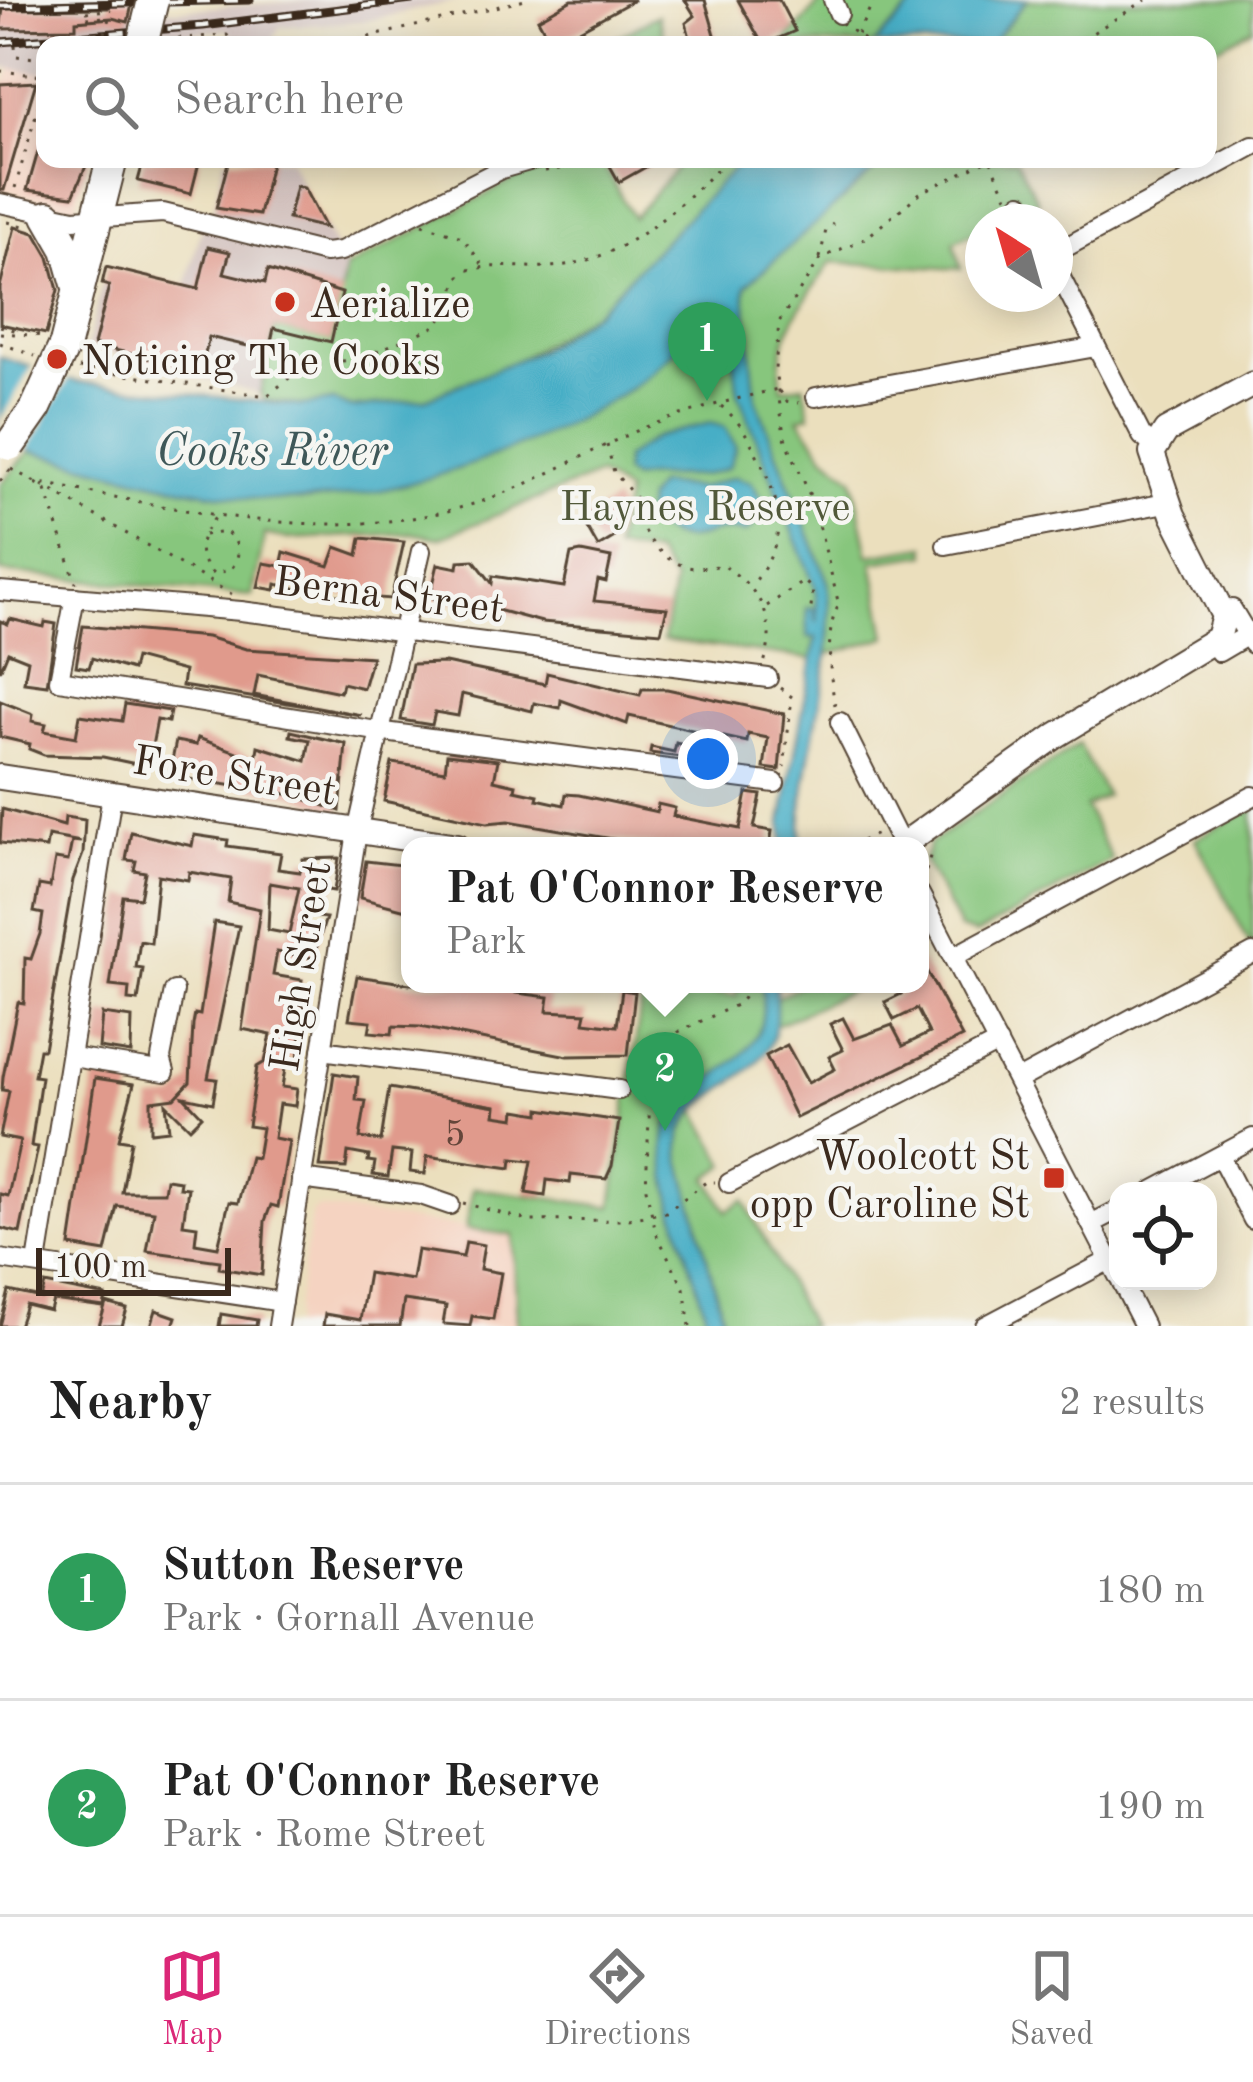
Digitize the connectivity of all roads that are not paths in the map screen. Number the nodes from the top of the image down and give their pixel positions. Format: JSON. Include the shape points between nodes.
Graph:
{"nodes":[{"id":1,"x":153,"y":0,"type":"edge"},
{"id":2,"x":150,"y":36,"type":"edge"},
{"id":3,"x":1253,"y":146,"type":"edge"},
{"id":4,"x":1217,"y":165,"type":"edge"},
{"id":5,"x":110,"y":168,"type":"edge"},
{"id":6,"x":505,"y":168,"type":"edge"},
{"id":7,"x":1212,"y":168,"type":"edge"},
{"id":8,"x":7,"y":196,"type":"edge"},
{"id":9,"x":96,"y":218,"type":"junction"},
{"id":10,"x":40,"y":222,"type":"junction"},
{"id":11,"x":1073,"y":243,"type":"edge"},
{"id":12,"x":79,"y":290,"type":"junction"},
{"id":13,"x":1073,"y":302,"type":"edge"},
{"id":14,"x":1096,"y":347,"type":"junction"},
{"id":15,"x":1253,"y":384,"type":"edge"},
{"id":16,"x":816,"y":397,"type":"road end"},
{"id":17,"x":1154,"y":446,"type":"junction"},
{"id":18,"x":5,"y":451,"type":"edge"},
{"id":19,"x":1171,"y":502,"type":"junction"},
{"id":20,"x":946,"y":545,"type":"dead end"},
{"id":21,"x":421,"y":550,"type":"dead end"},
{"id":22,"x":0,"y":591,"type":"edge"},
{"id":23,"x":75,"y":597,"type":"junction"},
{"id":24,"x":399,"y":630,"type":"junction"},
{"id":25,"x":1241,"y":630,"type":"edge"},
{"id":26,"x":764,"y":677,"type":"road end"},
{"id":27,"x":840,"y":722,"type":"road end"},
{"id":28,"x":377,"y":731,"type":"junction"},
{"id":29,"x":0,"y":777,"type":"edge"},
{"id":30,"x":775,"y":783,"type":"road end"},
{"id":31,"x":112,"y":795,"type":"junction"},
{"id":32,"x":1253,"y":796,"type":"edge"},
{"id":33,"x":357,"y":832,"type":"junction"},
{"id":34,"x":893,"y":837,"type":"edge"},
{"id":35,"x":901,"y":837,"type":"edge"},
{"id":36,"x":401,"y":838,"type":"edge"},
{"id":37,"x":929,"y":910,"type":"edge"},
{"id":38,"x":1253,"y":953,"type":"edge"},
{"id":39,"x":953,"y":957,"type":"junction"},
{"id":40,"x":174,"y":991,"type":"dead end"},
{"id":41,"x":998,"y":1043,"type":"junction"},
{"id":42,"x":322,"y":1051,"type":"junction"},
{"id":43,"x":72,"y":1058,"type":"junction"},
{"id":44,"x":1018,"y":1080,"type":"junction"},
{"id":45,"x":619,"y":1090,"type":"road end"},
{"id":46,"x":1253,"y":1138,"type":"edge"},
{"id":47,"x":1220,"y":1156,"type":"junction"},
{"id":48,"x":301,"y":1179,"type":"junction"},
{"id":49,"x":1170,"y":1182,"type":"edge"},
{"id":50,"x":729,"y":1183,"type":"road end"},
{"id":51,"x":450,"y":1205,"type":"road end"},
{"id":52,"x":1109,"y":1215,"type":"edge"},
{"id":53,"x":1253,"y":1220,"type":"edge"},
{"id":54,"x":1091,"y":1224,"type":"junction"},
{"id":55,"x":0,"y":1258,"type":"edge"},
{"id":56,"x":1109,"y":1259,"type":"edge"},
{"id":57,"x":37,"y":1263,"type":"junction"},
{"id":58,"x":1109,"y":1275,"type":"edge"},
{"id":59,"x":1125,"y":1290,"type":"edge"},
{"id":60,"x":281,"y":1302,"type":"junction"},
{"id":61,"x":278,"y":1326,"type":"edge"},
{"id":62,"x":985,"y":1326,"type":"edge"},
{"id":63,"x":1144,"y":1326,"type":"edge"}],
"edges":[{"from":1,"to":2,"type":"highway","bridge":true},
{"from":3,"to":4,"type":"street"},
{"from":5,"to":9,"type":"highway"},
{"from":6,"to":9,"type":"street","via":[[325,253],[163,213]]},
{"from":7,"to":11,"type":"street"},
{"from":8,"to":10,"type":"street"},
{"from":9,"to":10,"type":"street"},
{"from":9,"to":12,"type":"highway"},
{"from":10,"to":12,"type":"highway","via":[[67,249]]},
{"from":12,"to":18,"type":"highway","bridge":true,"via":[[36,408]]},
{"from":13,"to":14,"type":"street"},
{"from":14,"to":16,"type":"street"},
{"from":14,"to":17,"type":"street"},
{"from":15,"to":17,"type":"main road","via":[[1166,431]]},
{"from":17,"to":19,"type":"main road","via":[[1152,462]]},
{"from":19,"to":20,"type":"street"},
{"from":19,"to":25,"type":"main road"},
{"from":21,"to":24,"type":"street","name":"High Street"},
{"from":22,"to":23,"type":"street","name":"Berna Street"},
{"from":23,"to":24,"type":"street","name":"Berna Street"},
{"from":23,"to":28,"type":"street","via":[[59,680]]},
{"from":24,"to":26,"type":"street","name":"Berna Street"},
{"from":24,"to":28,"type":"street","name":"High Street"},
{"from":25,"to":35,"type":"main road","via":[[1058,734]]},
{"from":27,"to":34,"type":"street"},
{"from":28,"to":30,"type":"street"},
{"from":28,"to":33,"type":"street","name":"High Street"},
{"from":29,"to":31,"type":"main road","name":"Fore Street"},
{"from":31,"to":33,"type":"main road","name":"Fore Street"},
{"from":31,"to":43,"type":"street"},
{"from":32,"to":39,"type":"street"},
{"from":33,"to":36,"type":"main road","name":"Fore Street"},
{"from":33,"to":42,"type":"street","name":"High Street"},
{"from":37,"to":39,"type":"street"},
{"from":38,"to":44,"type":"street"},
{"from":39,"to":41,"type":"street"},
{"from":40,"to":43,"type":"street","via":[[164,1072]]},
{"from":41,"to":44,"type":"street"},
{"from":41,"to":50,"type":"street"},
{"from":42,"to":45,"type":"street"},
{"from":42,"to":48,"type":"street","name":"High Street"},
{"from":43,"to":57,"type":"street"},
{"from":44,"to":54,"type":"street"},
{"from":46,"to":47,"type":"street"},
{"from":47,"to":49,"type":"street"},
{"from":47,"to":53,"type":"street"},
{"from":48,"to":51,"type":"street"},
{"from":48,"to":60,"type":"street","name":"High Street"},
{"from":52,"to":54,"type":"street"},
{"from":54,"to":56,"type":"street"},
{"from":55,"to":57,"type":"street"},
{"from":57,"to":60,"type":"street"},
{"from":58,"to":62,"type":"street"},
{"from":59,"to":63,"type":"street"},
{"from":60,"to":61,"type":"street","name":"High Street"}]}
